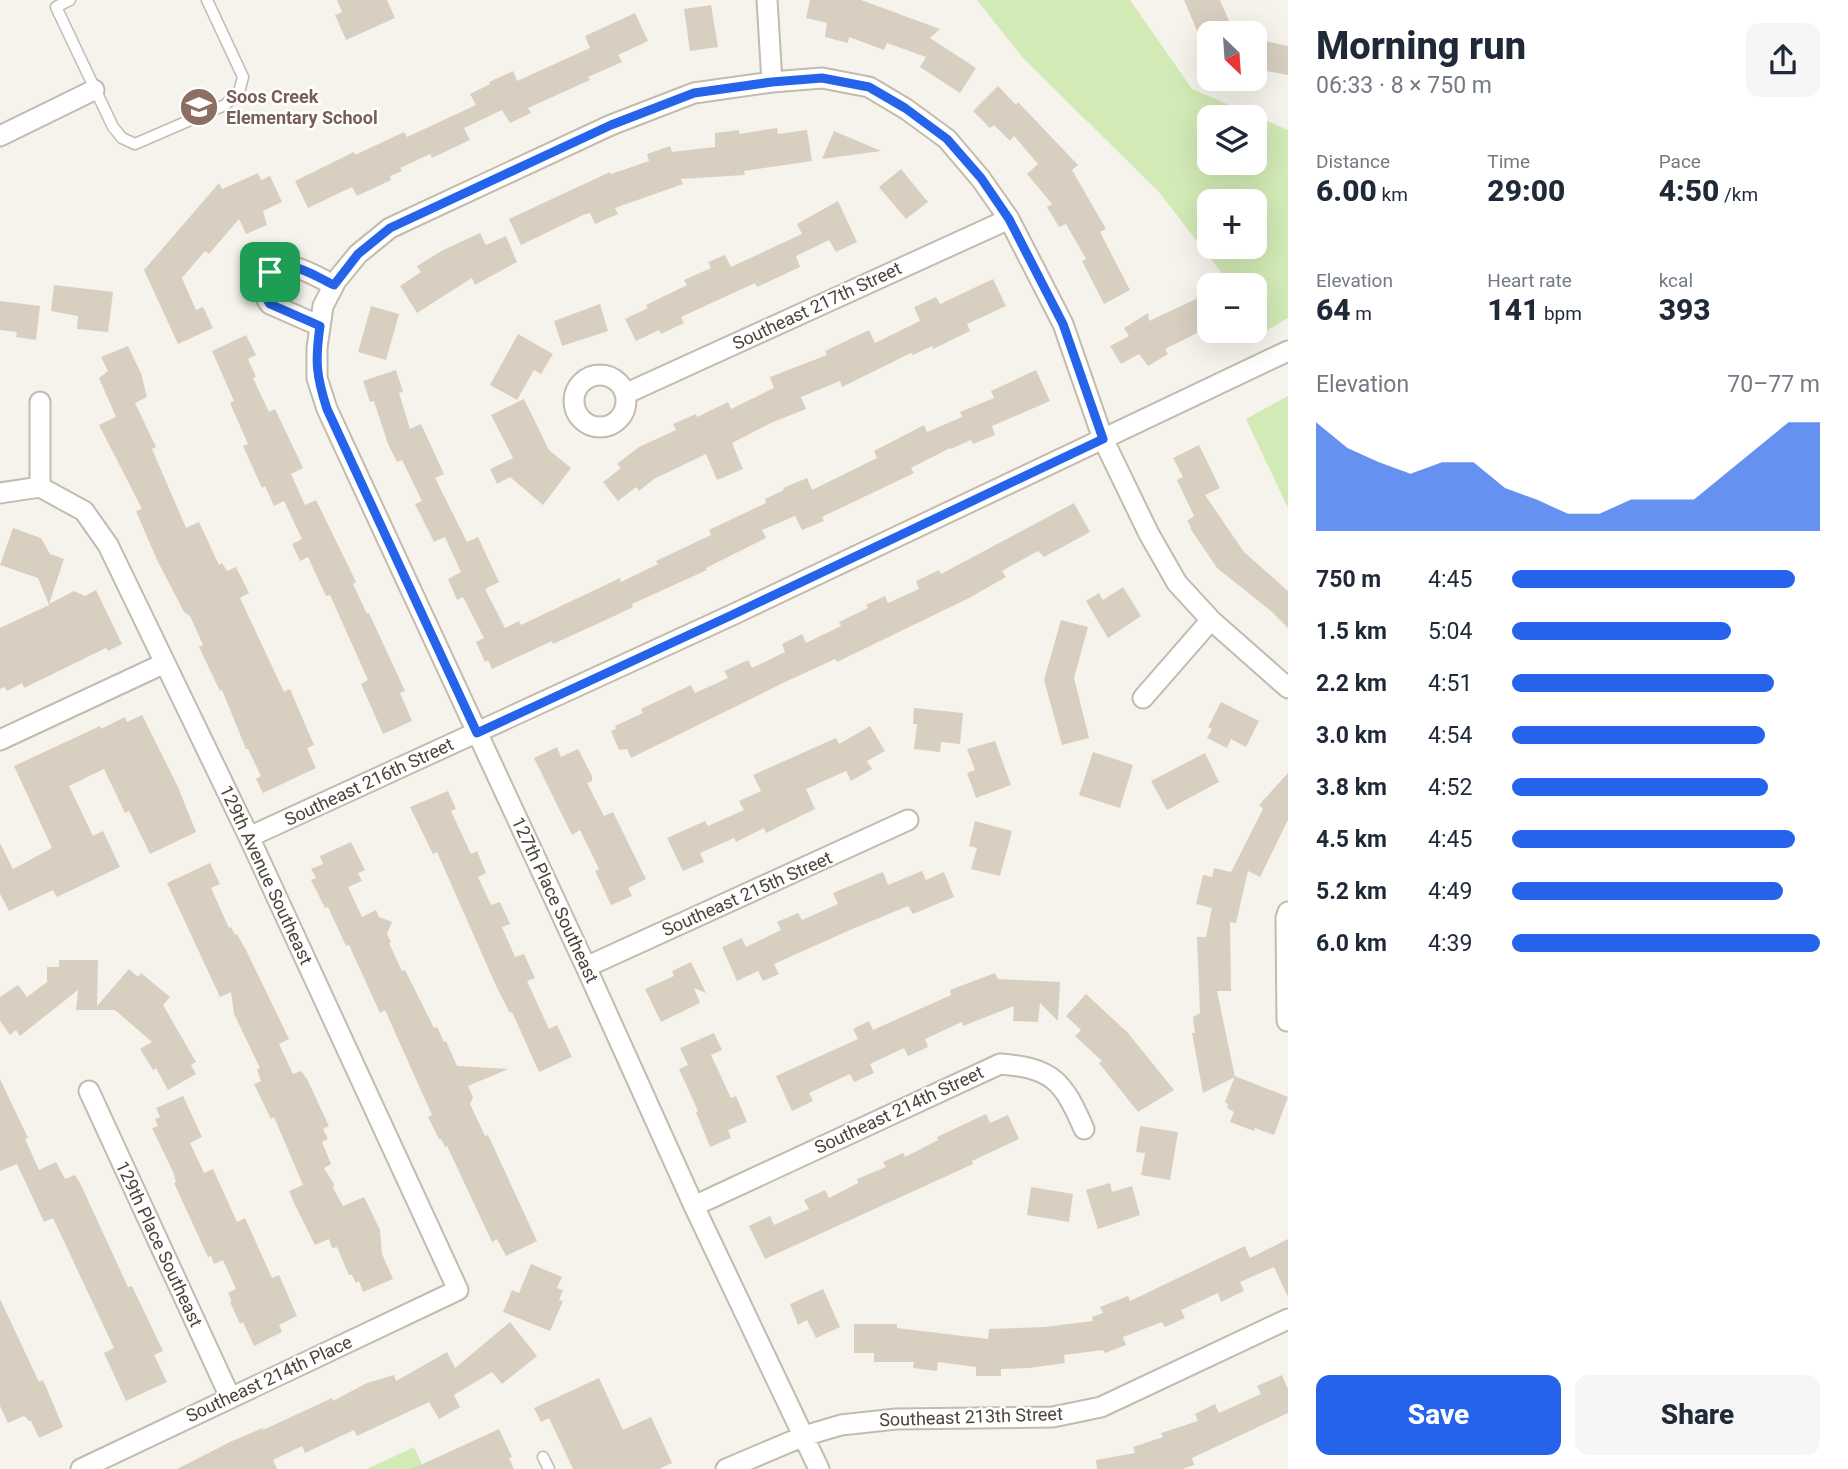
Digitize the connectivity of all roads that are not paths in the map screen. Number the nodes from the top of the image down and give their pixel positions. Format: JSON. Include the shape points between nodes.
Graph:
{"nodes":[{"id":1,"x":71,"y":0,"type":"edge"},
{"id":2,"x":207,"y":0,"type":"edge"},
{"id":3,"x":767,"y":0,"type":"edge"},
{"id":4,"x":52,"y":3,"type":"edge"},
{"id":5,"x":772,"y":82,"type":"junction"},
{"id":6,"x":94,"y":90,"type":"junction"},
{"id":7,"x":0,"y":136,"type":"edge"},
{"id":8,"x":1009,"y":219,"type":"junction"},
{"id":9,"x":334,"y":285,"type":"junction"},
{"id":10,"x":320,"y":326,"type":"junction"},
{"id":11,"x":1288,"y":351,"type":"edge"},
{"id":12,"x":625,"y":394,"type":"dead end"},
{"id":13,"x":40,"y":402,"type":"dead end"},
{"id":14,"x":1103,"y":439,"type":"junction"},
{"id":15,"x":40,"y":487,"type":"junction"},
{"id":16,"x":0,"y":493,"type":"edge"},
{"id":17,"x":1211,"y":620,"type":"junction"},
{"id":18,"x":165,"y":663,"type":"junction"},
{"id":19,"x":1288,"y":688,"type":"edge"},
{"id":20,"x":1143,"y":698,"type":"dead end"},
{"id":21,"x":477,"y":733,"type":"junction"},
{"id":22,"x":0,"y":740,"type":"edge"},
{"id":23,"x":908,"y":820,"type":"dead end"},
{"id":24,"x":249,"y":837,"type":"junction"},
{"id":25,"x":1288,"y":912,"type":"edge"},
{"id":26,"x":586,"y":967,"type":"junction"},
{"id":27,"x":1287,"y":1021,"type":"edge"},
{"id":28,"x":89,"y":1091,"type":"dead end"},
{"id":29,"x":1084,"y":1129,"type":"dead end"},
{"id":30,"x":694,"y":1206,"type":"junction"},
{"id":31,"x":457,"y":1290,"type":"joint"},
{"id":32,"x":1288,"y":1320,"type":"edge"},
{"id":33,"x":230,"y":1396,"type":"junction"},
{"id":34,"x":804,"y":1436,"type":"junction"},
{"id":35,"x":543,"y":1457,"type":"dead end"},
{"id":36,"x":80,"y":1469,"type":"edge"},
{"id":37,"x":549,"y":1469,"type":"edge"},
{"id":38,"x":726,"y":1469,"type":"edge"},
{"id":39,"x":819,"y":1469,"type":"edge"}],
"edges":[{"from":1,"to":4,"type":"lane"},
{"from":2,"to":6,"type":"lane","via":[[243,77],[239,92],[225,105],[135,144],[113,127]]},
{"from":3,"to":5,"type":"street"},
{"from":4,"to":6,"type":"lane"},
{"from":5,"to":8,"type":"street","name":"127th Place Southeast","via":[[822,78],[869,87],[947,139]]},
{"from":5,"to":9,"type":"street","name":"127th Place Southeast","via":[[694,93],[611,125],[390,228],[358,254]]},
{"from":6,"to":7,"type":"street"},
{"from":8,"to":12,"type":"street","name":"Southeast 217th Street"},
{"from":8,"to":14,"type":"street","name":"127th Place Southeast","via":[[1063,324]]},
{"from":9,"to":10,"type":"street","name":"127th Place Southeast","via":[[323,306]]},
{"from":9,"to":10,"type":"street","via":[[285,265],[265,280],[263,288],[270,304]]},
{"from":10,"to":21,"type":"street","name":"127th Place Southeast","via":[[317,378],[327,409]]},
{"from":11,"to":14,"type":"street","name":"Southeast 216th Street"},
{"from":13,"to":15,"type":"street"},
{"from":14,"to":17,"type":"street","name":"127th Place Southeast","via":[[1177,583]]},
{"from":14,"to":21,"type":"street","name":"Southeast 216th Street"},
{"from":15,"to":16,"type":"street"},
{"from":15,"to":18,"type":"street","name":"129th Avenue Southeast","via":[[83,511],[108,545]]},
{"from":17,"to":19,"type":"street","name":"127th Place Southeast"},
{"from":17,"to":20,"type":"street"},
{"from":18,"to":22,"type":"street"},
{"from":18,"to":24,"type":"street","name":"129th Avenue Southeast"},
{"from":21,"to":24,"type":"street","name":"Southeast 216th Street"},
{"from":21,"to":26,"type":"street","name":"127th Place Southeast"},
{"from":23,"to":26,"type":"street","name":"Southeast 215th Street"},
{"from":24,"to":31,"type":"street","name":"129th Avenue Southeast"},
{"from":25,"to":27,"type":"street"},
{"from":26,"to":30,"type":"street","name":"127th Place Southeast"},
{"from":28,"to":33,"type":"street","name":"129th Place Southeast"},
{"from":29,"to":30,"type":"street","name":"Southeast 214th Street","via":[[1070,1098],[1048,1074],[1027,1066],[1000,1064]]},
{"from":30,"to":34,"type":"street","name":"127th Place Southeast"},
{"from":31,"to":33,"type":"street","name":"Southeast 214th Place"},
{"from":32,"to":34,"type":"street","name":"Southeast 213th Street","via":[[1101,1407],[1053,1417],[896,1419],[841,1425]]},
{"from":33,"to":36,"type":"street","name":"Southeast 214th Place"},
{"from":34,"to":38,"type":"street","name":"Southeast 213th Street"},
{"from":34,"to":39,"type":"street","name":"127th Place Southeast"},
{"from":35,"to":37,"type":"lane"}]}
